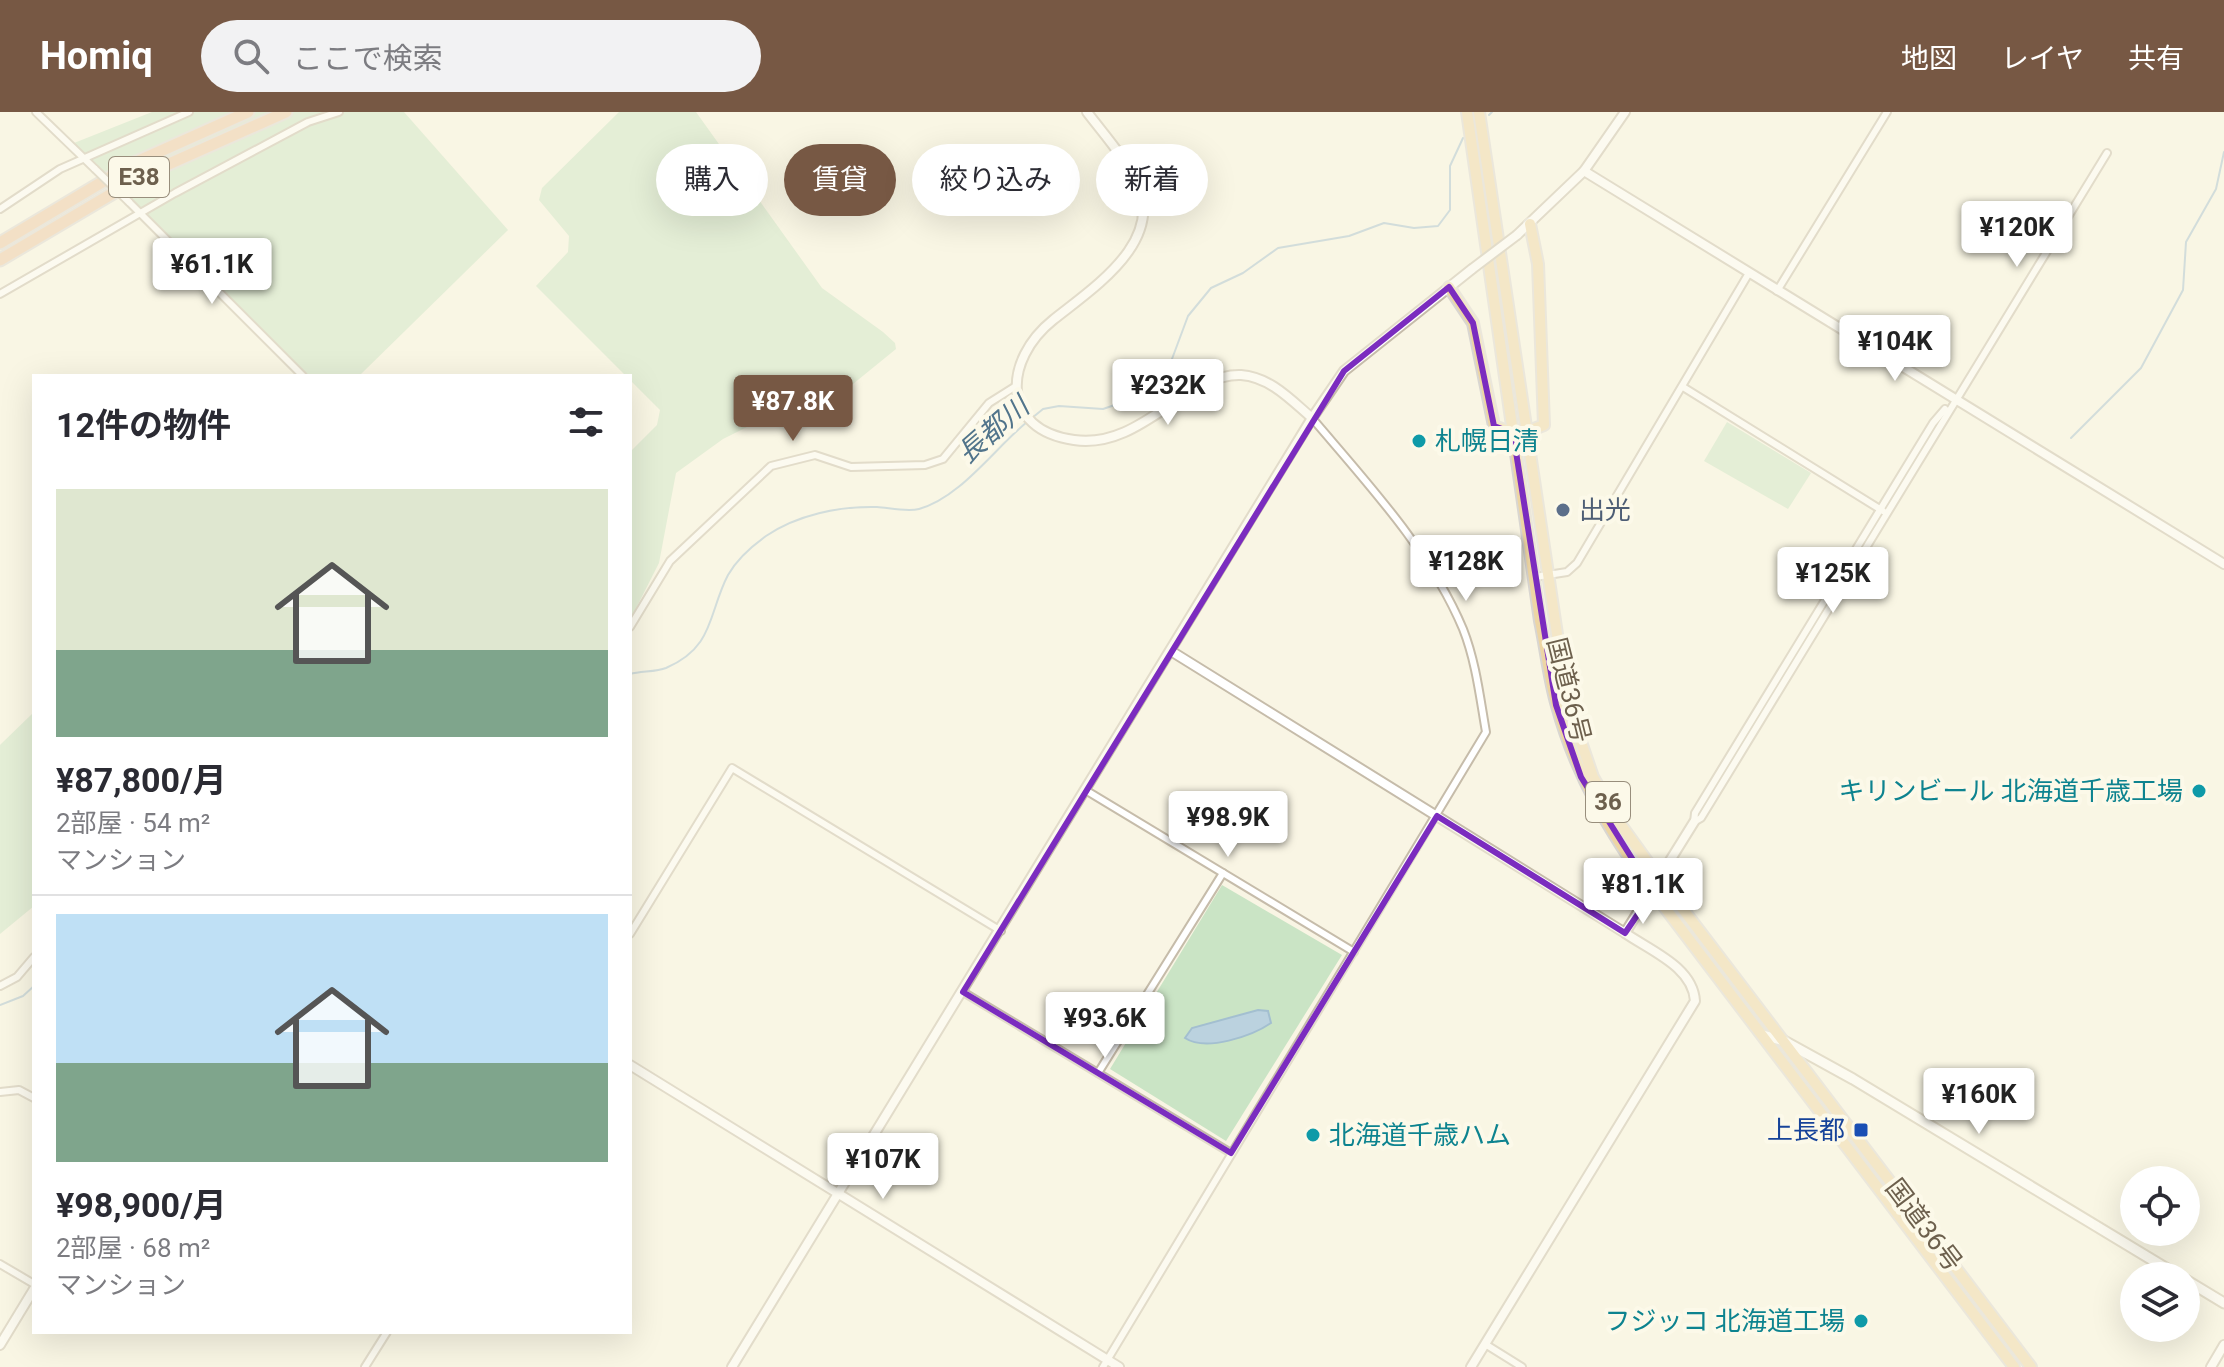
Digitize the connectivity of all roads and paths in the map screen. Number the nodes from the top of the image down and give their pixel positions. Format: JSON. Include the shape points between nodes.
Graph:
{"nodes":[{"id":1,"x":36,"y":112,"type":"edge"},
{"id":2,"x":189,"y":112,"type":"edge"},
{"id":3,"x":248,"y":112,"type":"edge"},
{"id":4,"x":286,"y":112,"type":"edge"},
{"id":5,"x":339,"y":112,"type":"edge"},
{"id":6,"x":1087,"y":112,"type":"edge"},
{"id":7,"x":1467,"y":112,"type":"edge"},
{"id":8,"x":1479,"y":112,"type":"edge"},
{"id":9,"x":1625,"y":112,"type":"edge"},
{"id":10,"x":1887,"y":112,"type":"edge"},
{"id":11,"x":2107,"y":153,"type":"dead end"},
{"id":12,"x":85,"y":160,"type":"junction"},
{"id":13,"x":1584,"y":171,"type":"junction"},
{"id":14,"x":0,"y":209,"type":"edge"},
{"id":15,"x":142,"y":215,"type":"junction"},
{"id":16,"x":1530,"y":224,"type":"junction"},
{"id":17,"x":0,"y":243,"type":"edge"},
{"id":18,"x":0,"y":260,"type":"edge"},
{"id":19,"x":1749,"y":273,"type":"junction"},
{"id":20,"x":1449,"y":287,"type":"junction"},
{"id":21,"x":1777,"y":291,"type":"junction"},
{"id":22,"x":0,"y":294,"type":"edge"},
{"id":23,"x":301,"y":374,"type":"edge"},
{"id":24,"x":1016,"y":386,"type":"junction"},
{"id":25,"x":1683,"y":387,"type":"junction"},
{"id":26,"x":1953,"y":400,"type":"junction"},
{"id":27,"x":1312,"y":418,"type":"junction"},
{"id":28,"x":1526,"y":432,"type":"junction"},
{"id":29,"x":1513,"y":433,"type":"junction"},
{"id":30,"x":1883,"y":511,"type":"junction"},
{"id":31,"x":2224,"y":564,"type":"edge"},
{"id":32,"x":1547,"y":576,"type":"junction"},
{"id":33,"x":1535,"y":577,"type":"junction"},
{"id":34,"x":632,"y":623,"type":"edge"},
{"id":35,"x":1171,"y":651,"type":"junction"},
{"id":36,"x":1087,"y":791,"type":"junction"},
{"id":37,"x":1437,"y":816,"type":"junction"},
{"id":38,"x":1694,"y":822,"type":"joint"},
{"id":39,"x":1223,"y":873,"type":"junction"},
{"id":40,"x":1660,"y":879,"type":"junction"},
{"id":41,"x":1653,"y":892,"type":"junction"},
{"id":42,"x":632,"y":931,"type":"edge"},
{"id":43,"x":1001,"y":931,"type":"junction"},
{"id":44,"x":1625,"y":933,"type":"junction"},
{"id":45,"x":1354,"y":952,"type":"junction"},
{"id":46,"x":32,"y":959,"type":"edge"},
{"id":47,"x":0,"y":986,"type":"edge"},
{"id":48,"x":963,"y":992,"type":"junction"},
{"id":49,"x":1763,"y":1035,"type":"junction"},
{"id":50,"x":1784,"y":1041,"type":"junction"},
{"id":51,"x":632,"y":1066,"type":"edge"},
{"id":52,"x":1098,"y":1073,"type":"junction"},
{"id":53,"x":0,"y":1092,"type":"edge"},
{"id":54,"x":32,"y":1097,"type":"edge"},
{"id":55,"x":1231,"y":1153,"type":"junction"},
{"id":56,"x":839,"y":1192,"type":"junction"},
{"id":57,"x":2155,"y":1262,"type":"edge"},
{"id":58,"x":0,"y":1264,"type":"edge"},
{"id":59,"x":32,"y":1285,"type":"edge"},
{"id":60,"x":2200,"y":1288,"type":"edge"},
{"id":61,"x":32,"y":1289,"type":"edge"},
{"id":62,"x":2224,"y":1303,"type":"edge"},
{"id":63,"x":386,"y":1334,"type":"edge"},
{"id":64,"x":1485,"y":1344,"type":"junction"},
{"id":65,"x":0,"y":1345,"type":"edge"},
{"id":66,"x":2224,"y":1345,"type":"edge"},
{"id":67,"x":1105,"y":1364,"type":"edge"},
{"id":68,"x":365,"y":1367,"type":"edge"},
{"id":69,"x":732,"y":1367,"type":"edge"},
{"id":70,"x":1119,"y":1367,"type":"edge"},
{"id":71,"x":1471,"y":1367,"type":"edge"},
{"id":72,"x":1522,"y":1367,"type":"edge"},
{"id":73,"x":2014,"y":1367,"type":"edge"},
{"id":74,"x":2031,"y":1367,"type":"edge"},
{"id":75,"x":2211,"y":1367,"type":"edge"}],
"edges":[{"from":1,"to":12,"type":"street"},
{"from":2,"to":12,"type":"street"},
{"from":3,"to":17,"type":"highway","number":"E38","via":[[134,163]]},
{"from":4,"to":18,"type":"highway","number":"E38","via":[[142,176]]},
{"from":5,"to":15,"type":"street","via":[[308,122]]},
{"from":6,"to":24,"type":"street","via":[[1135,177],[1143,208],[1140,231],[1104,279],[1027,345],[1018,363]]},
{"from":7,"to":29,"type":"highway","name":"国道36号","number":"36"},
{"from":8,"to":28,"type":"highway","name":"国道36号","number":"36"},
{"from":9,"to":13,"type":"street"},
{"from":10,"to":21,"type":"street"},
{"from":11,"to":26,"type":"street"},
{"from":12,"to":14,"type":"street","via":[[60,169]]},
{"from":12,"to":15,"type":"street","bridge":true},
{"from":13,"to":16,"type":"street"},
{"from":13,"to":19,"type":"street"},
{"from":15,"to":22,"type":"street"},
{"from":15,"to":23,"type":"street"},
{"from":16,"to":20,"type":"street","bridge":true},
{"from":16,"to":28,"type":"highway","via":[[1538,264],[1544,425]]},
{"from":19,"to":21,"type":"street"},
{"from":19,"to":25,"type":"street"},
{"from":20,"to":27,"type":"street","via":[[1344,371]]},
{"from":20,"to":29,"type":"highway","via":[[1473,323],[1494,426]]},
{"from":21,"to":26,"type":"street"},
{"from":24,"to":27,"type":"street","via":[[1033,422],[1072,440],[1100,440],[1141,424],[1204,386],[1237,375],[1270,383]]},
{"from":24,"to":34,"type":"street","via":[[989,403],[943,459],[925,465],[851,467],[815,455],[771,466],[670,561]]},
{"from":25,"to":30,"type":"street"},
{"from":25,"to":32,"type":"street","via":[[1577,563],[1567,572]]},
{"from":26,"to":30,"type":"street"},
{"from":26,"to":31,"type":"street"},
{"from":27,"to":35,"type":"street"},
{"from":27,"to":37,"type":"street","via":[[1433,572],[1463,630],[1486,732]]},
{"from":28,"to":32,"type":"highway","name":"国道36号","number":"36"},
{"from":29,"to":33,"type":"highway","name":"国道36号","number":"36"},
{"from":30,"to":38,"type":"street"},
{"from":32,"to":33,"type":"street"},
{"from":32,"to":40,"type":"highway","name":"国道36号","number":"36","via":[[1567,701],[1593,777]]},
{"from":33,"to":41,"type":"highway","name":"国道36号","number":"36","via":[[1556,705],[1581,777],[1611,833]]},
{"from":35,"to":36,"type":"street"},
{"from":35,"to":37,"type":"street"},
{"from":36,"to":39,"type":"street"},
{"from":36,"to":43,"type":"street"},
{"from":37,"to":44,"type":"street"},
{"from":37,"to":45,"type":"street"},
{"from":38,"to":40,"type":"street"},
{"from":39,"to":45,"type":"street"},
{"from":39,"to":52,"type":"street"},
{"from":40,"to":41,"type":"street"},
{"from":40,"to":50,"type":"highway","name":"国道36号","number":"36"},
{"from":41,"to":44,"type":"street"},
{"from":41,"to":49,"type":"highway","name":"国道36号","number":"36"},
{"from":42,"to":43,"type":"street","via":[[732,768]]},
{"from":43,"to":48,"type":"street"},
{"from":44,"to":64,"type":"street","via":[[1685,973],[1694,985],[1695,1001]]},
{"from":45,"to":55,"type":"street"},
{"from":46,"to":47,"type":"street"},
{"from":48,"to":52,"type":"street"},
{"from":48,"to":56,"type":"street"},
{"from":49,"to":50,"type":"main road"},
{"from":49,"to":73,"type":"highway","name":"国道36号","number":"36"},
{"from":50,"to":57,"type":"main road"},
{"from":50,"to":74,"type":"highway","name":"国道36号","number":"36"},
{"from":51,"to":56,"type":"street"},
{"from":52,"to":55,"type":"street"},
{"from":53,"to":54,"type":"street","via":[[19,1090]]},
{"from":55,"to":67,"type":"street"},
{"from":56,"to":67,"type":"street"},
{"from":56,"to":69,"type":"street"},
{"from":58,"to":59,"type":"street"},
{"from":60,"to":62,"type":"main road"},
{"from":61,"to":65,"type":"street"},
{"from":63,"to":68,"type":"street"},
{"from":64,"to":71,"type":"street"},
{"from":64,"to":72,"type":"street"},
{"from":66,"to":75,"type":"street"},
{"from":67,"to":70,"type":"street"}]}
